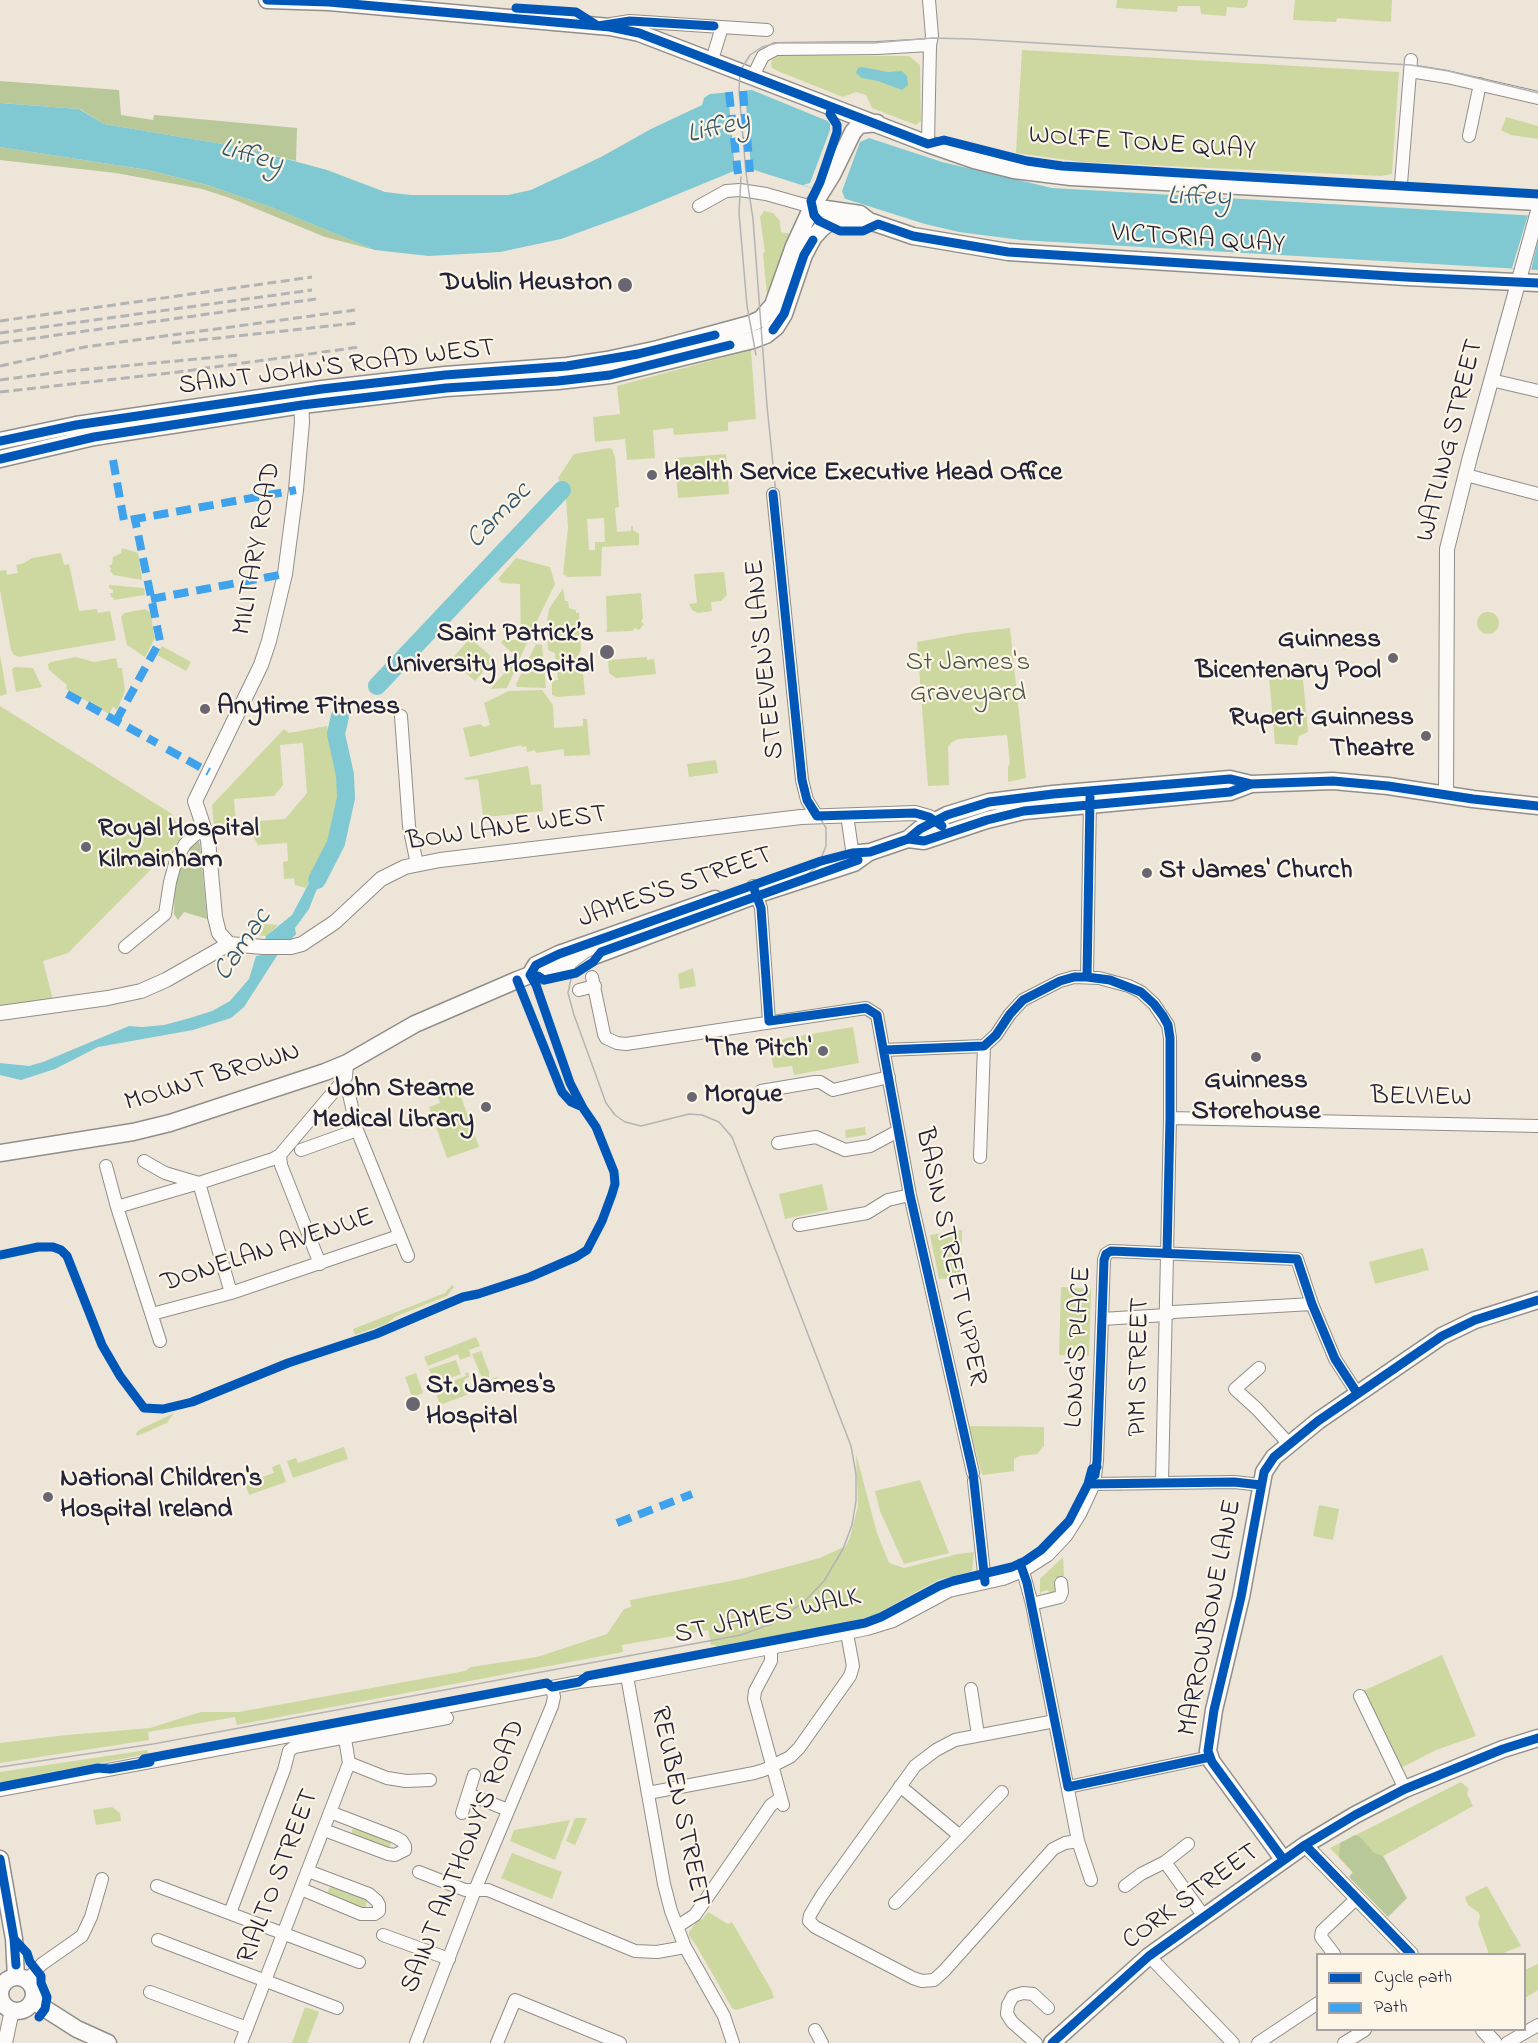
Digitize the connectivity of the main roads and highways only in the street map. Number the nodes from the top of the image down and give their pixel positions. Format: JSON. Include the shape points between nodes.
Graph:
{"nodes":[{"id":1,"x":267,"y":0,"type":"edge"},
{"id":2,"x":303,"y":1,"type":"edge"},
{"id":3,"x":420,"y":5,"type":"edge"},
{"id":4,"x":817,"y":101,"type":"junction"},
{"id":5,"x":877,"y":123,"type":"junction"},
{"id":6,"x":844,"y":147,"type":"junction"},
{"id":7,"x":826,"y":193,"type":"junction"},
{"id":8,"x":1538,"y":202,"type":"edge"},
{"id":9,"x":812,"y":207,"type":"junction"},
{"id":10,"x":842,"y":210,"type":"junction"},
{"id":11,"x":869,"y":221,"type":"junction"},
{"id":12,"x":813,"y":238,"type":"joint"},
{"id":13,"x":1538,"y":283,"type":"edge"},
{"id":14,"x":301,"y":398,"type":"junction"},
{"id":15,"x":0,"y":441,"type":"edge"},
{"id":16,"x":0,"y":459,"type":"edge"},
{"id":17,"x":1090,"y":798,"type":"junction"},
{"id":18,"x":1538,"y":806,"type":"edge"},
{"id":19,"x":908,"y":839,"type":"junction"},
{"id":20,"x":366,"y":1051,"type":"joint"},
{"id":21,"x":0,"y":1153,"type":"edge"},
{"id":22,"x":1538,"y":1300,"type":"edge"},
{"id":23,"x":1538,"y":1738,"type":"edge"},
{"id":24,"x":1283,"y":1860,"type":"junction"},
{"id":25,"x":0,"y":1863,"type":"edge"},
{"id":26,"x":22,"y":1978,"type":"junction"},
{"id":27,"x":33,"y":2001,"type":"junction"},
{"id":28,"x":108,"y":2043,"type":"edge"},
{"id":29,"x":1052,"y":2043,"type":"edge"}],
"edges":[{"from":1,"to":2,"type":"main road","name":"WOLFE TONE QUAY"},
{"from":2,"to":3,"type":"main road","name":"WOLFE TONE QUAY"},
{"from":3,"to":4,"type":"main road","name":"WOLFE TONE QUAY","via":[[639,33]]},
{"from":4,"to":5,"type":"main road","name":"WOLFE TONE QUAY"},
{"from":4,"to":6,"type":"main road","name":"WOLFE TONE QUAY","via":[[841,119]]},
{"from":5,"to":6,"type":"main road","via":[[860,125]]},
{"from":5,"to":8,"type":"main road","name":"WOLFE TONE QUAY","via":[[974,160],[1053,176]]},
{"from":6,"to":7,"type":"main road","name":"SAINT JOHN'S ROAD WEST"},
{"from":7,"to":9,"type":"main road","name":"SAINT JOHN'S ROAD WEST"},
{"from":7,"to":10,"type":"main road"},
{"from":9,"to":10,"type":"main road","name":"VICTORIA QUAY"},
{"from":9,"to":14,"type":"main road","name":"SAINT JOHN'S ROAD WEST","via":[[773,305],[761,319],[750,324],[587,363],[445,375]]},
{"from":10,"to":11,"type":"main road","name":"VICTORIA QUAY","via":[[860,214]]},
{"from":11,"to":12,"type":"main road","name":"VICTORIA QUAY","via":[[830,222]]},
{"from":11,"to":13,"type":"main road","name":"VICTORIA QUAY","via":[[913,236],[1008,252],[1406,277],[1519,276]]},
{"from":12,"to":14,"type":"main road","name":"SAINT JOHN'S ROAD WEST","via":[[784,314],[773,330],[753,340],[610,375]]},
{"from":14,"to":15,"type":"main road","name":"SAINT JOHN'S ROAD WEST","via":[[86,424]]},
{"from":14,"to":16,"type":"main road","name":"SAINT JOHN'S ROAD WEST"},
{"from":17,"to":18,"type":"main road","name":"JAMES'S STREET","via":[[1230,792],[1251,784],[1341,782]]},
{"from":17,"to":19,"type":"main road","name":"JAMES'S STREET","via":[[987,819],[924,841]]},
{"from":17,"to":19,"type":"main road","name":"JAMES'S STREET","via":[[989,802],[935,821]]},
{"from":19,"to":20,"type":"main road","name":"JAMES'S STREET","via":[[858,856],[821,861],[755,891],[559,954],[536,965],[530,975],[415,1024]]},
{"from":20,"to":21,"type":"main road","name":"MOUNT BROWN","via":[[347,1063],[170,1123]]},
{"from":22,"to":24,"type":"main road","name":"MARROWBONE LANE","via":[[1448,1332],[1357,1393],[1289,1444],[1267,1466],[1209,1740],[1210,1756]]},
{"from":23,"to":24,"type":"main road","name":"CORK STREET","via":[[1405,1789]]},
{"from":24,"to":29,"type":"main road","name":"CORK STREET","via":[[1149,1956]]},
{"from":25,"to":26,"type":"main road"},
{"from":26,"to":27,"type":"main road","via":[[33,1988]]},
{"from":26,"to":27,"type":"main road","via":[[6,1982],[1,1991],[2,2002],[12,2010],[26,2009]]},
{"from":27,"to":28,"type":"main road"}]}
